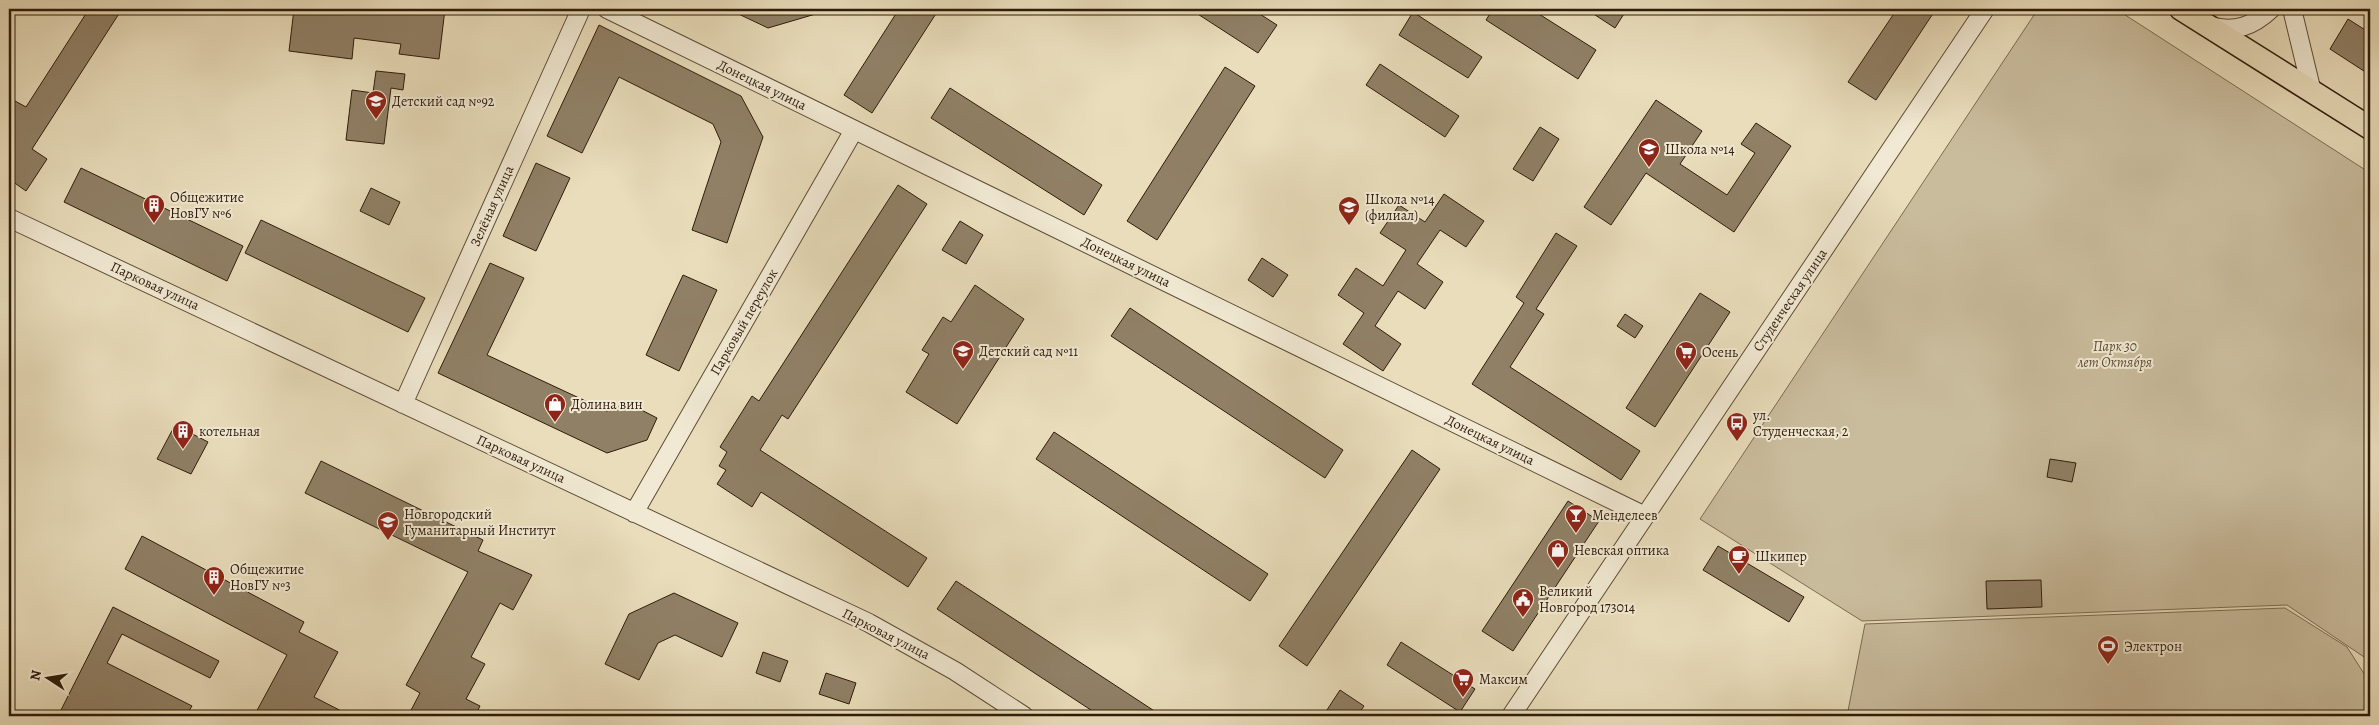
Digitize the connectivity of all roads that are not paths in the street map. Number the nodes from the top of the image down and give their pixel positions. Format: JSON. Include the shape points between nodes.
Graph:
{"nodes":[{"id":1,"x":581,"y":9,"type":"edge"},
{"id":2,"x":606,"y":9,"type":"edge"},
{"id":3,"x":1985,"y":9,"type":"edge"},
{"id":4,"x":2181,"y":9,"type":"edge"},
{"id":5,"x":2271,"y":9,"type":"edge"},
{"id":6,"x":2292,"y":9,"type":"edge"},
{"id":7,"x":2206,"y":24,"type":"junction"},
{"id":8,"x":2312,"y":92,"type":"junction"},
{"id":9,"x":2370,"y":128,"type":"edge"},
{"id":10,"x":854,"y":130,"type":"junction"},
{"id":11,"x":9,"y":218,"type":"edge"},
{"id":12,"x":403,"y":404,"type":"junction"},
{"id":13,"x":634,"y":513,"type":"junction"},
{"id":14,"x":1645,"y":516,"type":"junction"},
{"id":15,"x":1024,"y":716,"type":"edge"},
{"id":16,"x":1511,"y":716,"type":"edge"}],
"edges":[{"from":1,"to":12,"type":"street","name":"Зелёная улица"},
{"from":2,"to":10,"type":"street","name":"Донецкая улица"},
{"from":3,"to":14,"type":"street","name":"Студенческая улица"},
{"from":4,"to":7,"type":"main road"},
{"from":5,"to":7,"type":"street","via":[[2257,21],[2238,29]]},
{"from":6,"to":8,"type":"street"},
{"from":7,"to":8,"type":"main road"},
{"from":8,"to":9,"type":"main road"},
{"from":10,"to":13,"type":"street","name":"Парковый переулок"},
{"from":10,"to":14,"type":"street","name":"Донецкая улица"},
{"from":11,"to":12,"type":"street","name":"Парковая улица"},
{"from":12,"to":13,"type":"street","name":"Парковая улица"},
{"from":13,"to":15,"type":"street","name":"Парковая улица","via":[[909,644]]},
{"from":14,"to":16,"type":"street","name":"Студенческая улица"}]}
